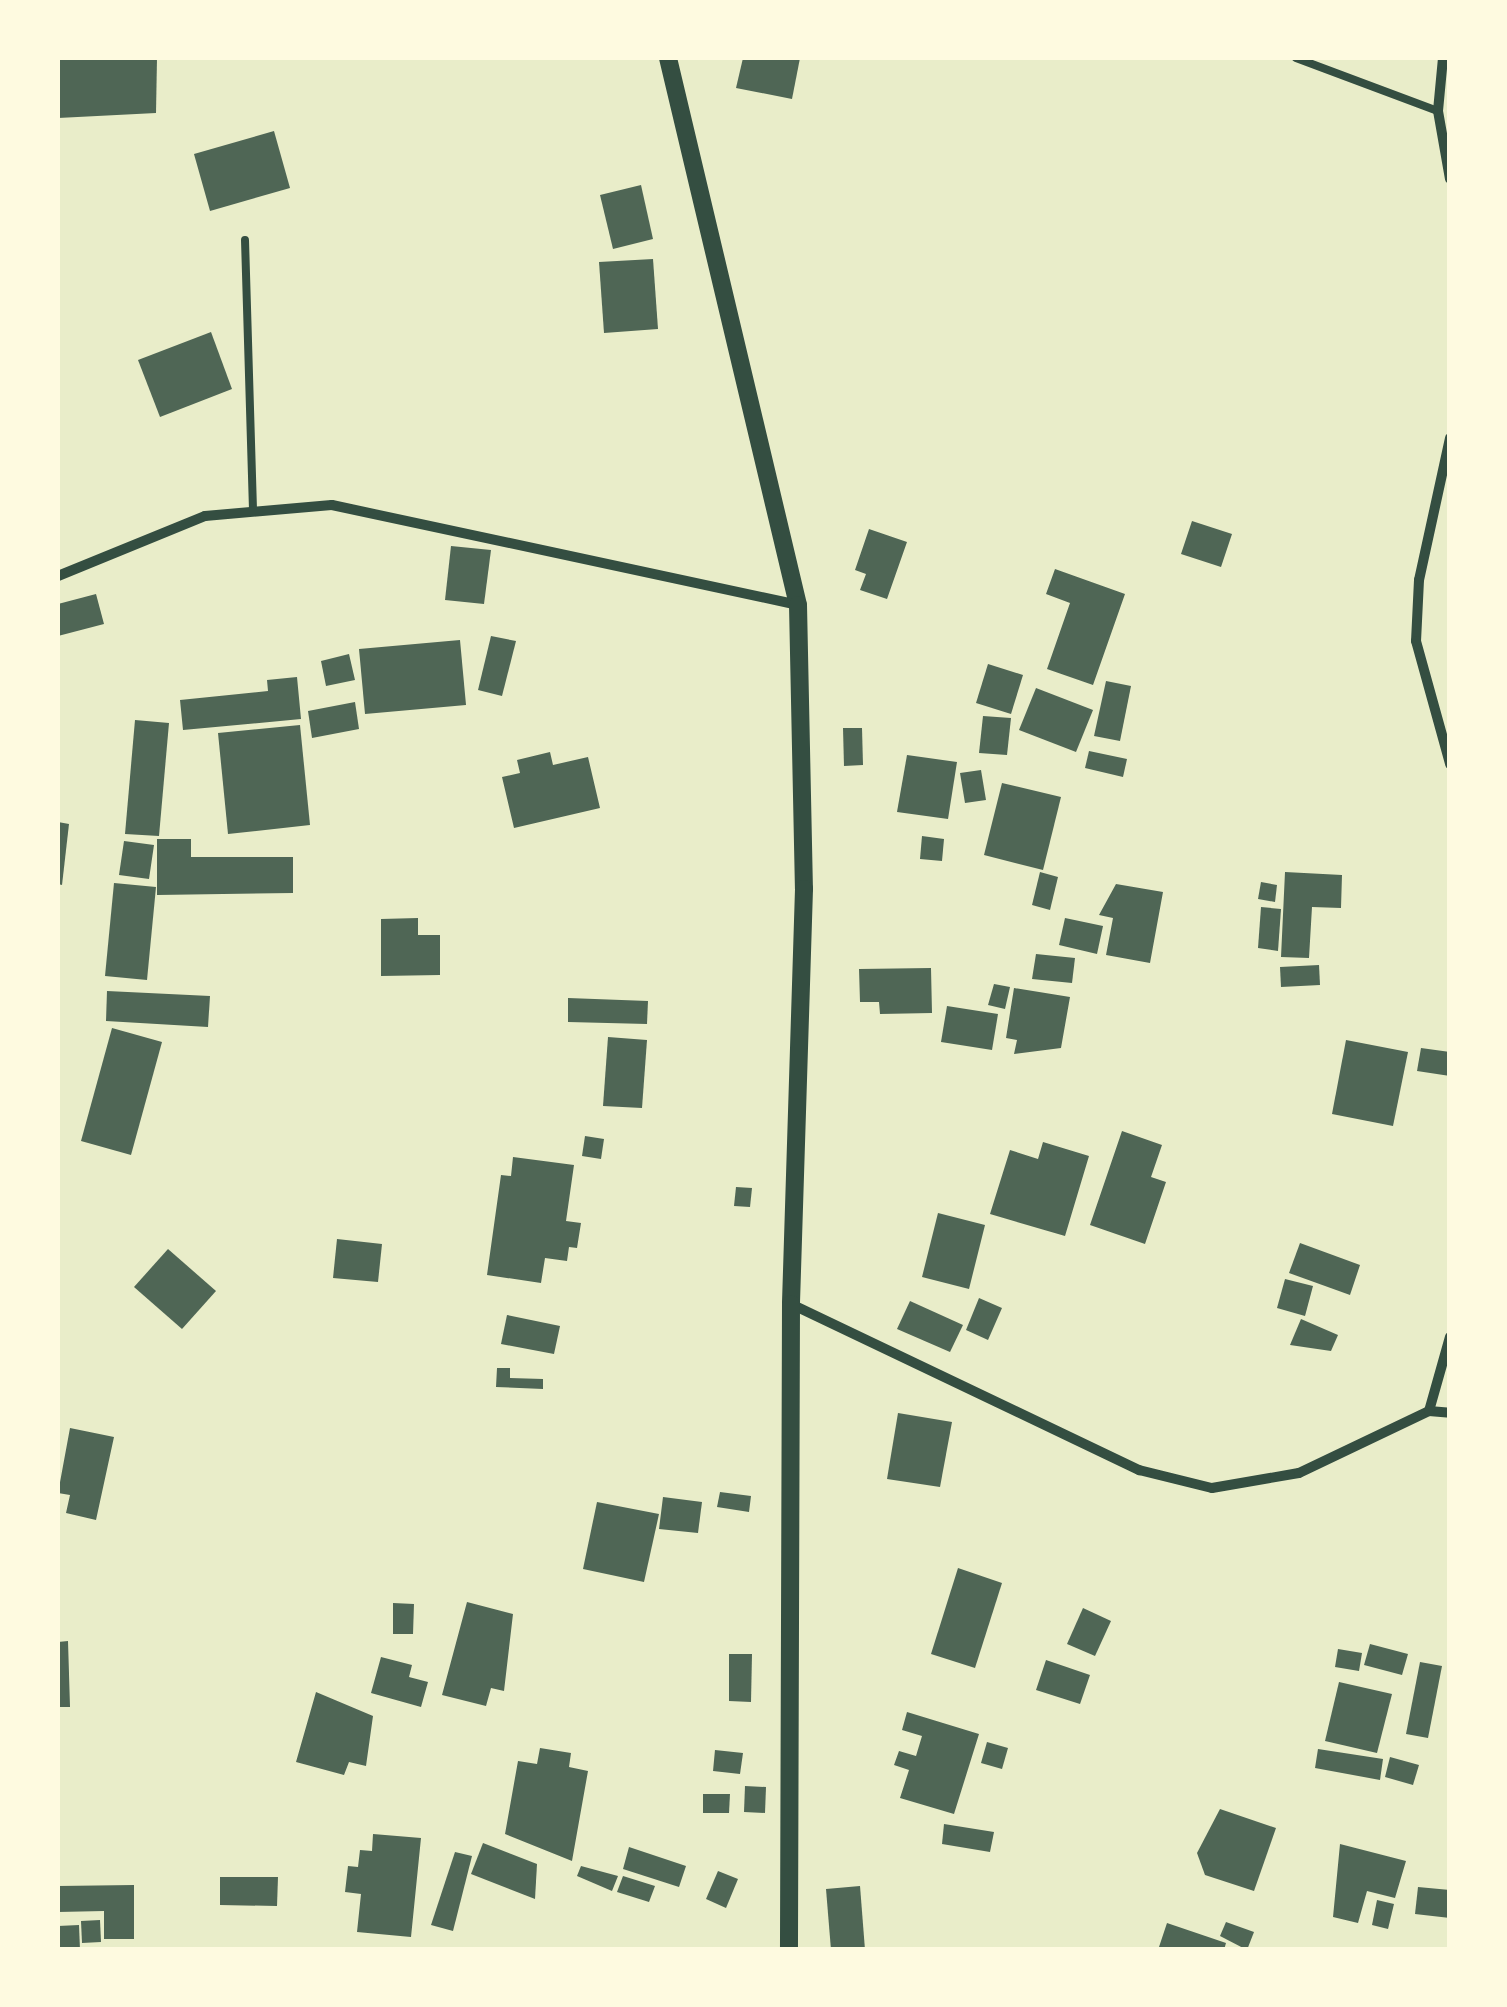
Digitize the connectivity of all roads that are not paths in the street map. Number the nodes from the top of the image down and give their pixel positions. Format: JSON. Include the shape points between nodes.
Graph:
{"nodes":[{"id":1,"x":668,"y":58,"type":"edge"},
{"id":2,"x":1296,"y":58,"type":"edge"},
{"id":3,"x":1444,"y":58,"type":"edge"},
{"id":4,"x":1438,"y":110,"type":"junction"},
{"id":5,"x":1450,"y":179,"type":"edge"},
{"id":6,"x":245,"y":240,"type":"dead end"},
{"id":7,"x":1450,"y":438,"type":"edge"},
{"id":8,"x":253,"y":507,"type":"junction"},
{"id":9,"x":58,"y":576,"type":"edge"},
{"id":10,"x":798,"y":605,"type":"junction"},
{"id":11,"x":1450,"y":764,"type":"edge"},
{"id":12,"x":791,"y":1304,"type":"junction"},
{"id":13,"x":1450,"y":1337,"type":"edge"},
{"id":14,"x":1429,"y":1411,"type":"junction"},
{"id":15,"x":1450,"y":1413,"type":"edge"},
{"id":16,"x":788,"y":1950,"type":"edge"}],
"edges":[{"from":1,"to":10,"type":"street"},
{"from":2,"to":4,"type":"lane"},
{"from":3,"to":4,"type":"street"},
{"from":4,"to":5,"type":"street"},
{"from":6,"to":8,"type":"lane"},
{"from":7,"to":11,"type":"street","via":[[1419,580],[1416,641]]},
{"from":8,"to":9,"type":"street","via":[[205,516]]},
{"from":8,"to":10,"type":"street","via":[[332,505],[448,524]]},
{"from":10,"to":12,"type":"street","via":[[804,888]]},
{"from":12,"to":14,"type":"street","via":[[1140,1470],[1212,1488],[1300,1473]]},
{"from":12,"to":16,"type":"street"},
{"from":13,"to":14,"type":"street"},
{"from":14,"to":15,"type":"street"}]}
